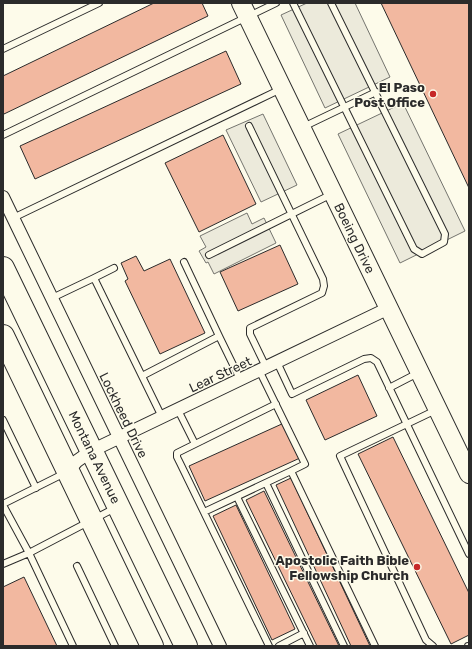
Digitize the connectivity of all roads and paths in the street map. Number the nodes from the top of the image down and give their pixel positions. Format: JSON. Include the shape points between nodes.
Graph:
{"nodes":[{"id":1,"x":99,"y":3,"type":"edge"},
{"id":2,"x":276,"y":3,"type":"edge"},
{"id":3,"x":294,"y":3,"type":"edge"},
{"id":4,"x":331,"y":3,"type":"edge"},
{"id":5,"x":245,"y":10,"type":"edge"},
{"id":6,"x":3,"y":49,"type":"edge"},
{"id":7,"x":283,"y":88,"type":"junction"},
{"id":8,"x":376,"y":92,"type":"junction"},
{"id":9,"x":344,"y":107,"type":"junction"},
{"id":10,"x":249,"y":126,"type":"dead end"},
{"id":11,"x":302,"y":128,"type":"junction"},
{"id":12,"x":3,"y":135,"type":"edge"},
{"id":13,"x":334,"y":194,"type":"junction"},
{"id":14,"x":3,"y":197,"type":"edge"},
{"id":15,"x":292,"y":214,"type":"junction"},
{"id":16,"x":13,"y":218,"type":"junction"},
{"id":17,"x":208,"y":254,"type":"dead end"},
{"id":18,"x":184,"y":262,"type":"dead end"},
{"id":19,"x":3,"y":268,"type":"edge"},
{"id":20,"x":114,"y":268,"type":"dead end"},
{"id":21,"x":94,"y":278,"type":"junction"},
{"id":22,"x":52,"y":298,"type":"junction"},
{"id":23,"x":389,"y":308,"type":"junction"},
{"id":24,"x":3,"y":336,"type":"edge"},
{"id":25,"x":219,"y":336,"type":"junction"},
{"id":26,"x":267,"y":367,"type":"junction"},
{"id":27,"x":420,"y":372,"type":"junction"},
{"id":28,"x":142,"y":376,"type":"junction"},
{"id":29,"x":240,"y":379,"type":"junction"},
{"id":30,"x":389,"y":388,"type":"junction"},
{"id":31,"x":276,"y":404,"type":"junction"},
{"id":32,"x":438,"y":409,"type":"junction"},
{"id":33,"x":178,"y":410,"type":"junction"},
{"id":34,"x":162,"y":417,"type":"junction"},
{"id":35,"x":3,"y":420,"type":"edge"},
{"id":36,"x":406,"y":424,"type":"junction"},
{"id":37,"x":119,"y":437,"type":"junction"},
{"id":38,"x":195,"y":444,"type":"junction"},
{"id":39,"x":91,"y":450,"type":"junction"},
{"id":40,"x":68,"y":471,"type":"junction"},
{"id":41,"x":291,"y":471,"type":"junction"},
{"id":42,"x":469,"y":474,"type":"edge"},
{"id":43,"x":266,"y":483,"type":"junction"},
{"id":44,"x":36,"y":488,"type":"junction"},
{"id":45,"x":237,"y":497,"type":"junction"},
{"id":46,"x":3,"y":504,"type":"edge"},
{"id":47,"x":119,"y":507,"type":"junction"},
{"id":48,"x":204,"y":512,"type":"junction"},
{"id":49,"x":92,"y":520,"type":"junction"},
{"id":50,"x":29,"y":553,"type":"junction"},
{"id":51,"x":469,"y":554,"type":"edge"},
{"id":52,"x":3,"y":564,"type":"edge"},
{"id":53,"x":77,"y":566,"type":"dead end"},
{"id":54,"x":304,"y":633,"type":"junction"},
{"id":55,"x":73,"y":646,"type":"edge"},
{"id":56,"x":115,"y":646,"type":"edge"},
{"id":57,"x":152,"y":646,"type":"edge"},
{"id":58,"x":186,"y":646,"type":"edge"},
{"id":59,"x":220,"y":646,"type":"edge"},
{"id":60,"x":269,"y":646,"type":"edge"},
{"id":61,"x":279,"y":646,"type":"edge"},
{"id":62,"x":310,"y":646,"type":"edge"},
{"id":63,"x":344,"y":646,"type":"edge"},
{"id":64,"x":375,"y":646,"type":"edge"},
{"id":65,"x":433,"y":646,"type":"edge"}],
"edges":[{"from":1,"to":6,"type":"lane"},
{"from":2,"to":5,"type":"lane"},
{"from":3,"to":9,"type":"lane"},
{"from":4,"to":8,"type":"lane"},
{"from":5,"to":7,"type":"street","name":"Boeing Drive"},
{"from":5,"to":12,"type":"lane"},
{"from":7,"to":11,"type":"street","name":"Boeing Drive"},
{"from":7,"to":16,"type":"lane"},
{"from":8,"to":9,"type":"lane"},
{"from":8,"to":9,"type":"lane","via":[[445,234],[444,242],[422,254],[414,249]]},
{"from":9,"to":11,"type":"lane"},
{"from":10,"to":15,"type":"lane"},
{"from":11,"to":13,"type":"street","name":"Boeing Drive"},
{"from":13,"to":15,"type":"lane"},
{"from":13,"to":23,"type":"street","name":"Boeing Drive"},
{"from":14,"to":16,"type":"street","name":"Lockheed Drive"},
{"from":15,"to":17,"type":"lane"},
{"from":15,"to":26,"type":"lane","via":[[324,286],[322,293],[250,328],[250,334]]},
{"from":16,"to":22,"type":"street","name":"Lockheed Drive"},
{"from":18,"to":25,"type":"lane"},
{"from":19,"to":39,"type":"highway","name":"Montana Avenue"},
{"from":20,"to":21,"type":"lane"},
{"from":21,"to":22,"type":"lane"},
{"from":21,"to":28,"type":"lane"},
{"from":22,"to":37,"type":"street","name":"Lockheed Drive"},
{"from":23,"to":26,"type":"street","name":"Lear Street"},
{"from":23,"to":27,"type":"street","name":"Boeing Drive"},
{"from":24,"to":40,"type":"highway"},
{"from":25,"to":28,"type":"lane"},
{"from":25,"to":29,"type":"lane"},
{"from":26,"to":29,"type":"street","name":"Lear Street"},
{"from":26,"to":30,"type":"lane","via":[[292,394],[370,358],[377,362]]},
{"from":26,"to":31,"type":"lane"},
{"from":27,"to":30,"type":"lane"},
{"from":27,"to":32,"type":"street","name":"Boeing Drive"},
{"from":28,"to":34,"type":"lane"},
{"from":29,"to":33,"type":"street","name":"Lear Street"},
{"from":30,"to":36,"type":"lane"},
{"from":31,"to":38,"type":"lane"},
{"from":31,"to":41,"type":"lane","via":[[304,464]]},
{"from":32,"to":36,"type":"lane"},
{"from":32,"to":42,"type":"street","name":"Boeing Drive"},
{"from":33,"to":34,"type":"street","name":"Lear Street"},
{"from":33,"to":38,"type":"lane"},
{"from":34,"to":37,"type":"street","name":"Lear Street"},
{"from":35,"to":44,"type":"lane"},
{"from":36,"to":51,"type":"lane"},
{"from":36,"to":65,"type":"lane","via":[[340,456],[426,640]]},
{"from":37,"to":39,"type":"street","name":"Lear Street"},
{"from":37,"to":59,"type":"street","name":"Lockheed Drive"},
{"from":38,"to":48,"type":"lane","via":[[177,453],[177,457]]},
{"from":39,"to":40,"type":"street","name":"Lear Street"},
{"from":39,"to":47,"type":"highway","name":"Montana Avenue"},
{"from":40,"to":44,"type":"lane"},
{"from":40,"to":49,"type":"highway"},
{"from":41,"to":43,"type":"lane"},
{"from":41,"to":64,"type":"lane"},
{"from":43,"to":45,"type":"lane"},
{"from":43,"to":63,"type":"lane"},
{"from":44,"to":46,"type":"lane"},
{"from":45,"to":48,"type":"lane"},
{"from":45,"to":54,"type":"lane"},
{"from":46,"to":50,"type":"lane"},
{"from":47,"to":49,"type":"lane"},
{"from":47,"to":58,"type":"highway","name":"Montana Avenue"},
{"from":48,"to":60,"type":"lane"},
{"from":49,"to":50,"type":"lane"},
{"from":49,"to":57,"type":"highway"},
{"from":50,"to":52,"type":"lane"},
{"from":50,"to":55,"type":"lane"},
{"from":53,"to":56,"type":"lane"},
{"from":54,"to":61,"type":"lane"},
{"from":54,"to":62,"type":"lane"}]}
